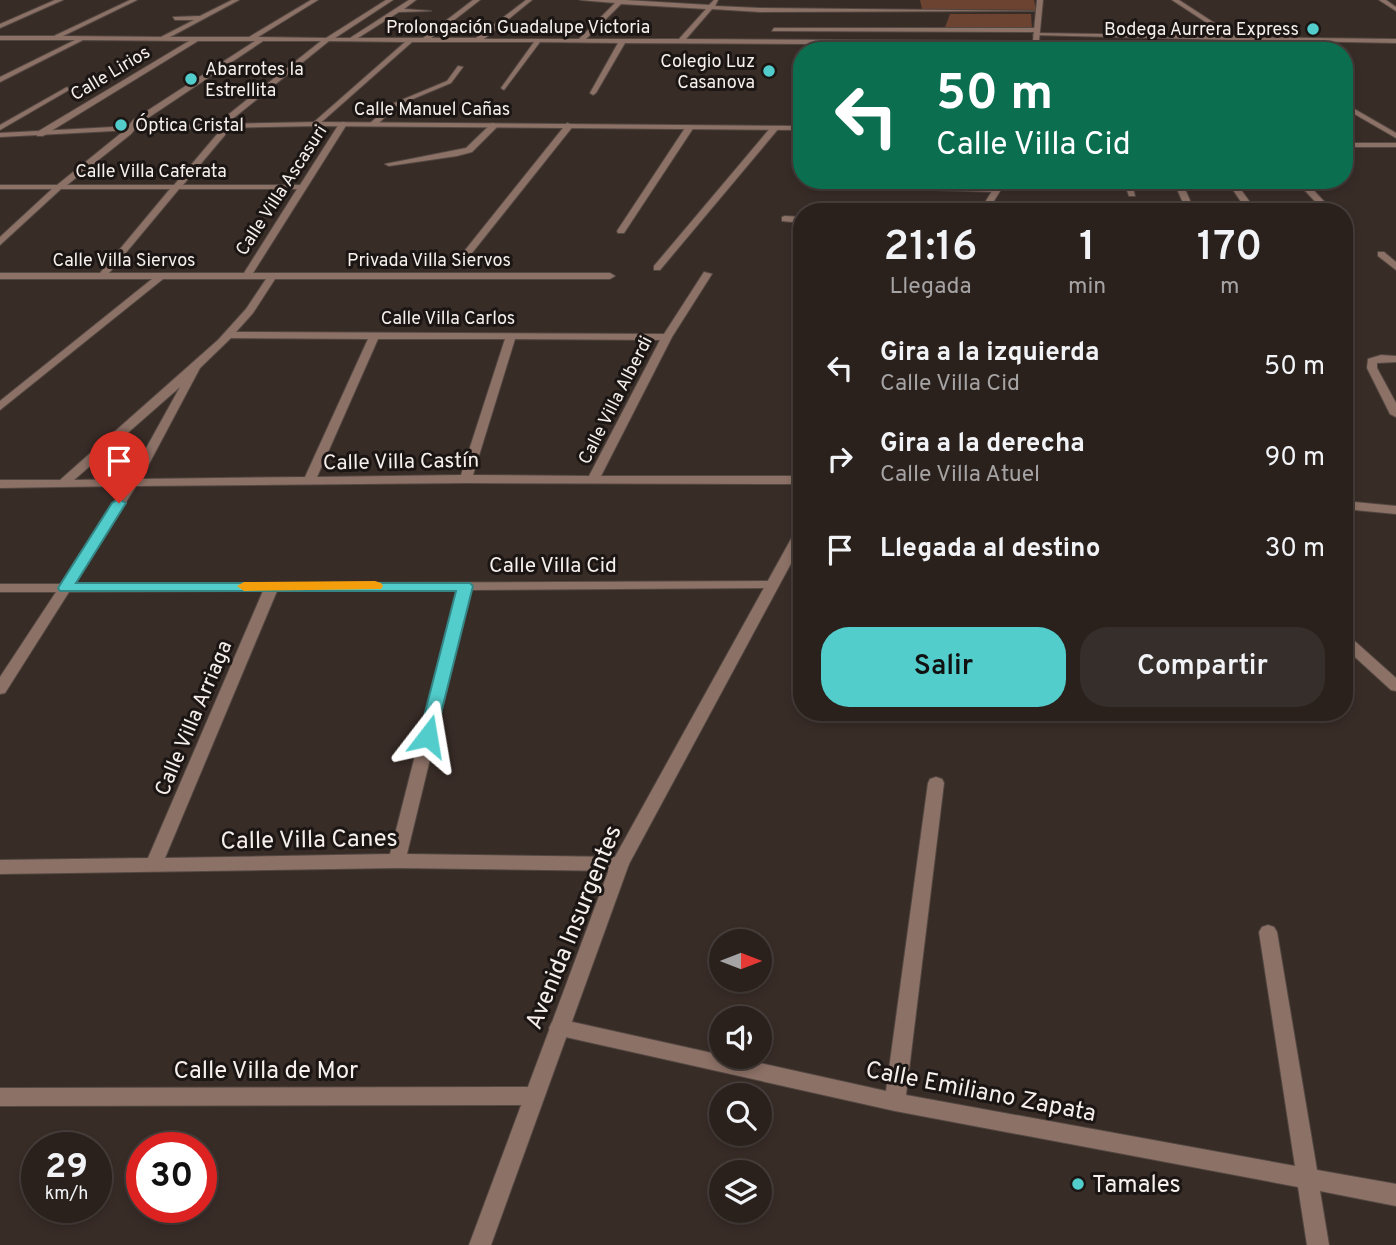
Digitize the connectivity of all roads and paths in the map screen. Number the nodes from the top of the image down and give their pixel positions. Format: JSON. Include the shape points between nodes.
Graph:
{"nodes":[{"id":1,"x":60,"y":0,"type":"edge"},
{"id":2,"x":134,"y":0,"type":"edge"},
{"id":3,"x":236,"y":0,"type":"edge"},
{"id":4,"x":315,"y":0,"type":"edge"},
{"id":5,"x":390,"y":0,"type":"edge"},
{"id":6,"x":413,"y":0,"type":"edge"},
{"id":7,"x":477,"y":0,"type":"edge"},
{"id":8,"x":529,"y":0,"type":"edge"},
{"id":9,"x":583,"y":0,"type":"edge"},
{"id":10,"x":717,"y":0,"type":"edge"},
{"id":11,"x":1040,"y":0,"type":"edge"},
{"id":12,"x":1175,"y":0,"type":"edge"},
{"id":13,"x":1382,"y":0,"type":"edge"},
{"id":14,"x":621,"y":1,"type":"edge"},
{"id":15,"x":712,"y":7,"type":"junction"},
{"id":16,"x":378,"y":8,"type":"junction"},
{"id":17,"x":1396,"y":9,"type":"edge"},
{"id":18,"x":397,"y":10,"type":"junction"},
{"id":19,"x":428,"y":11,"type":"dead end"},
{"id":20,"x":1039,"y":11,"type":"junction"},
{"id":21,"x":175,"y":18,"type":"dead end"},
{"id":22,"x":201,"y":19,"type":"junction"},
{"id":23,"x":0,"y":26,"type":"edge"},
{"id":24,"x":774,"y":30,"type":"dead end"},
{"id":25,"x":0,"y":38,"type":"edge"},
{"id":26,"x":53,"y":38,"type":"junction"},
{"id":27,"x":1234,"y":38,"type":"junction"},
{"id":28,"x":81,"y":39,"type":"junction"},
{"id":29,"x":162,"y":39,"type":"junction"},
{"id":30,"x":197,"y":39,"type":"junction"},
{"id":31,"x":249,"y":39,"type":"junction"},
{"id":32,"x":262,"y":40,"type":"junction"},
{"id":33,"x":327,"y":40,"type":"junction"},
{"id":34,"x":350,"y":40,"type":"junction"},
{"id":35,"x":425,"y":40,"type":"junction"},
{"id":36,"x":1036,"y":40,"type":"edge"},
{"id":37,"x":410,"y":41,"type":"junction"},
{"id":38,"x":477,"y":41,"type":"junction"},
{"id":39,"x":538,"y":41,"type":"junction"},
{"id":40,"x":1396,"y":41,"type":"edge"},
{"id":41,"x":579,"y":42,"type":"junction"},
{"id":42,"x":622,"y":42,"type":"junction"},
{"id":43,"x":680,"y":42,"type":"junction"},
{"id":44,"x":1240,"y":42,"type":"edge"},
{"id":45,"x":460,"y":67,"type":"dead end"},
{"id":46,"x":0,"y":80,"type":"edge"},
{"id":47,"x":503,"y":88,"type":"dead end"},
{"id":48,"x":67,"y":89,"type":"dead end"},
{"id":49,"x":593,"y":93,"type":"dead end"},
{"id":50,"x":1353,"y":111,"type":"edge"},
{"id":51,"x":1353,"y":116,"type":"edge"},
{"id":52,"x":1363,"y":117,"type":"junction"},
{"id":53,"x":317,"y":124,"type":"junction"},
{"id":54,"x":344,"y":124,"type":"junction"},
{"id":55,"x":373,"y":124,"type":"junction"},
{"id":56,"x":223,"y":125,"type":"junction"},
{"id":57,"x":495,"y":125,"type":"junction"},
{"id":58,"x":570,"y":125,"type":"junction"},
{"id":59,"x":690,"y":127,"type":"junction"},
{"id":60,"x":0,"y":128,"type":"edge"},
{"id":61,"x":132,"y":128,"type":"junction"},
{"id":62,"x":775,"y":128,"type":"junction"},
{"id":63,"x":793,"y":128,"type":"edge"},
{"id":64,"x":43,"y":131,"type":"junction"},
{"id":65,"x":0,"y":135,"type":"edge"},
{"id":66,"x":1396,"y":136,"type":"edge"},
{"id":67,"x":1353,"y":145,"type":"edge"},
{"id":68,"x":1396,"y":145,"type":"edge"},
{"id":69,"x":389,"y":164,"type":"dead end"},
{"id":70,"x":178,"y":186,"type":"junction"},
{"id":71,"x":0,"y":187,"type":"edge"},
{"id":72,"x":59,"y":187,"type":"junction"},
{"id":73,"x":303,"y":187,"type":"junction"},
{"id":74,"x":966,"y":189,"type":"edge"},
{"id":75,"x":1130,"y":189,"type":"edge"},
{"id":76,"x":1308,"y":189,"type":"edge"},
{"id":77,"x":997,"y":190,"type":"joint"},
{"id":78,"x":1132,"y":194,"type":"dead end"},
{"id":79,"x":989,"y":203,"type":"edge"},
{"id":80,"x":1321,"y":203,"type":"edge"},
{"id":81,"x":785,"y":219,"type":"dead end"},
{"id":82,"x":793,"y":219,"type":"edge"},
{"id":83,"x":0,"y":229,"type":"edge"},
{"id":84,"x":13,"y":229,"type":"junction"},
{"id":85,"x":621,"y":231,"type":"dead end"},
{"id":86,"x":0,"y":242,"type":"edge"},
{"id":87,"x":1381,"y":254,"type":"dead end"},
{"id":88,"x":457,"y":266,"type":"dead end"},
{"id":89,"x":1396,"y":267,"type":"edge"},
{"id":90,"x":657,"y":268,"type":"dead end"},
{"id":91,"x":707,"y":274,"type":"dead end"},
{"id":92,"x":103,"y":275,"type":"junction"},
{"id":93,"x":247,"y":275,"type":"junction"},
{"id":94,"x":0,"y":276,"type":"edge"},
{"id":95,"x":161,"y":276,"type":"junction"},
{"id":96,"x":272,"y":276,"type":"junction"},
{"id":97,"x":610,"y":276,"type":"dead end"},
{"id":98,"x":228,"y":335,"type":"junction"},
{"id":99,"x":374,"y":335,"type":"junction"},
{"id":100,"x":511,"y":335,"type":"junction"},
{"id":101,"x":667,"y":337,"type":"junction"},
{"id":102,"x":1396,"y":359,"type":"edge"},
{"id":103,"x":195,"y":368,"type":"junction"},
{"id":104,"x":0,"y":407,"type":"edge"},
{"id":105,"x":1396,"y":414,"type":"edge"},
{"id":106,"x":466,"y":479,"type":"junction"},
{"id":107,"x":593,"y":480,"type":"junction"},
{"id":108,"x":793,"y":480,"type":"edge"},
{"id":109,"x":309,"y":481,"type":"junction"},
{"id":110,"x":133,"y":482,"type":"junction"},
{"id":111,"x":63,"y":483,"type":"junction"},
{"id":112,"x":0,"y":484,"type":"edge"},
{"id":113,"x":1353,"y":506,"type":"edge"},
{"id":114,"x":1396,"y":510,"type":"edge"},
{"id":115,"x":793,"y":546,"type":"edge"},
{"id":116,"x":771,"y":584,"type":"junction"},
{"id":117,"x":272,"y":586,"type":"junction"},
{"id":118,"x":465,"y":586,"type":"junction"},
{"id":119,"x":0,"y":588,"type":"edge"},
{"id":120,"x":66,"y":588,"type":"junction"},
{"id":121,"x":1353,"y":647,"type":"edge"},
{"id":122,"x":1394,"y":683,"type":"edge"},
{"id":123,"x":0,"y":689,"type":"edge"},
{"id":124,"x":936,"y":783,"type":"dead end"},
{"id":125,"x":397,"y":862,"type":"junction"},
{"id":126,"x":620,"y":864,"type":"junction"},
{"id":127,"x":153,"y":866,"type":"junction"},
{"id":128,"x":0,"y":867,"type":"edge"},
{"id":129,"x":1268,"y":932,"type":"dead end"},
{"id":130,"x":559,"y":1028,"type":"junction"},
{"id":131,"x":533,"y":1096,"type":"junction"},
{"id":132,"x":0,"y":1097,"type":"edge"},
{"id":133,"x":895,"y":1102,"type":"junction"},
{"id":134,"x":1307,"y":1180,"type":"junction"},
{"id":135,"x":1396,"y":1195,"type":"edge"},
{"id":136,"x":481,"y":1245,"type":"edge"},
{"id":137,"x":1318,"y":1245,"type":"edge"}],
"edges":[{"from":1,"to":23,"type":"street"},
{"from":2,"to":26,"type":"street"},
{"from":3,"to":22,"type":"street","name":"Calle Lirios"},
{"from":4,"to":31,"type":"street"},
{"from":5,"to":16,"type":"street"},
{"from":6,"to":18,"type":"street"},
{"from":7,"to":35,"type":"street"},
{"from":8,"to":38,"type":"street"},
{"from":9,"to":14,"type":"street"},
{"from":10,"to":15,"type":"street"},
{"from":11,"to":20,"type":"street"},
{"from":12,"to":27,"type":"street"},
{"from":13,"to":17,"type":"street"},
{"from":14,"to":15,"type":"street"},
{"from":14,"to":41,"type":"street"},
{"from":15,"to":20,"type":"street"},
{"from":15,"to":43,"type":"street"},
{"from":16,"to":18,"type":"street"},
{"from":16,"to":33,"type":"street"},
{"from":18,"to":19,"type":"street"},
{"from":18,"to":34,"type":"street"},
{"from":20,"to":36,"type":"street"},
{"from":21,"to":22,"type":"street"},
{"from":22,"to":29,"type":"street","name":"Calle Lirios"},
{"from":24,"to":36,"type":"street"},
{"from":25,"to":26,"type":"street","name":"Prolongación Guadalupe Victoria"},
{"from":26,"to":28,"type":"street","name":"Prolongación Guadalupe Victoria"},
{"from":27,"to":36,"type":"street"},
{"from":27,"to":40,"type":"street"},
{"from":27,"to":44,"type":"street"},
{"from":28,"to":29,"type":"street","name":"Prolongación Guadalupe Victoria"},
{"from":28,"to":46,"type":"street"},
{"from":29,"to":30,"type":"street","name":"Prolongación Guadalupe Victoria"},
{"from":30,"to":31,"type":"street","name":"Prolongación Guadalupe Victoria"},
{"from":30,"to":64,"type":"street","name":"Calle Lirios"},
{"from":31,"to":32,"type":"street","name":"Prolongación Guadalupe Victoria"},
{"from":32,"to":33,"type":"street","name":"Prolongación Guadalupe Victoria"},
{"from":32,"to":61,"type":"street"},
{"from":33,"to":34,"type":"street","name":"Prolongación Guadalupe Victoria"},
{"from":33,"to":56,"type":"street"},
{"from":34,"to":37,"type":"street","name":"Prolongación Guadalupe Victoria"},
{"from":35,"to":37,"type":"street","name":"Prolongación Guadalupe Victoria"},
{"from":35,"to":38,"type":"street","name":"Prolongación Guadalupe Victoria"},
{"from":36,"to":43,"type":"street","name":"Prolongación Guadalupe Victoria"},
{"from":37,"to":53,"type":"street"},
{"from":38,"to":39,"type":"street","name":"Prolongación Guadalupe Victoria"},
{"from":39,"to":41,"type":"street","name":"Prolongación Guadalupe Victoria"},
{"from":39,"to":47,"type":"street"},
{"from":41,"to":42,"type":"street","name":"Prolongación Guadalupe Victoria"},
{"from":42,"to":43,"type":"street","name":"Prolongación Guadalupe Victoria"},
{"from":42,"to":49,"type":"street"},
{"from":45,"to":55,"type":"street","via":[[449,82],[394,105]]},
{"from":48,"to":60,"type":"street"},
{"from":50,"to":52,"type":"street"},
{"from":51,"to":52,"type":"street"},
{"from":52,"to":66,"type":"street"},
{"from":53,"to":54,"type":"street","name":"Calle Manuel Cañas"},
{"from":53,"to":56,"type":"street","name":"Calle Manuel Cañas"},
{"from":54,"to":55,"type":"street","name":"Calle Manuel Cañas"},
{"from":54,"to":73,"type":"street","name":"Calle Villa Ascasuri"},
{"from":55,"to":57,"type":"street","name":"Calle Manuel Cañas"},
{"from":56,"to":61,"type":"street","name":"Calle Manuel Cañas"},
{"from":56,"to":70,"type":"street","via":[[222,133]]},
{"from":57,"to":58,"type":"street","name":"Calle Manuel Cañas"},
{"from":57,"to":69,"type":"street","via":[[457,154]]},
{"from":58,"to":59,"type":"street","name":"Calle Manuel Cañas"},
{"from":58,"to":88,"type":"street"},
{"from":59,"to":62,"type":"street","name":"Calle Manuel Cañas"},
{"from":59,"to":85,"type":"street"},
{"from":60,"to":64,"type":"street","name":"Calle Manuel Cañas"},
{"from":61,"to":64,"type":"street","name":"Calle Manuel Cañas"},
{"from":61,"to":72,"type":"street"},
{"from":62,"to":63,"type":"street","name":"Calle Manuel Cañas"},
{"from":62,"to":90,"type":"street"},
{"from":64,"to":65,"type":"street","name":"Calle Manuel Cañas"},
{"from":67,"to":68,"type":"street"},
{"from":70,"to":72,"type":"street","name":"Calle Villa Caferata"},
{"from":70,"to":73,"type":"street","name":"Calle Villa Caferata"},
{"from":70,"to":92,"type":"street"},
{"from":71,"to":72,"type":"street","name":"Calle Villa Caferata"},
{"from":72,"to":84,"type":"street"},
{"from":73,"to":93,"type":"street","name":"Calle Villa Ascasuri"},
{"from":74,"to":77,"type":"street"},
{"from":75,"to":78,"type":"street"},
{"from":76,"to":80,"type":"street"},
{"from":77,"to":79,"type":"street"},
{"from":81,"to":82,"type":"street"},
{"from":83,"to":84,"type":"street"},
{"from":84,"to":86,"type":"street"},
{"from":87,"to":89,"type":"street"},
{"from":91,"to":101,"type":"street","name":"Calle Villa Alberdi"},
{"from":92,"to":94,"type":"street","name":"Calle Villa Siervos"},
{"from":92,"to":95,"type":"street","name":"Calle Villa Siervos"},
{"from":93,"to":95,"type":"street","name":"Calle Villa Siervos"},
{"from":93,"to":96,"type":"street","name":"Privada Villa Siervos"},
{"from":95,"to":104,"type":"street"},
{"from":96,"to":97,"type":"street","name":"Privada Villa Siervos"},
{"from":96,"to":98,"type":"street","name":"Calle Villa Ascasuri"},
{"from":98,"to":99,"type":"street","name":"Calle Villa Carlos"},
{"from":98,"to":103,"type":"street","name":"Calle Villa Ascasuri"},
{"from":99,"to":100,"type":"street","name":"Calle Villa Carlos"},
{"from":99,"to":109,"type":"street"},
{"from":100,"to":101,"type":"street","name":"Calle Villa Carlos"},
{"from":100,"to":106,"type":"street"},
{"from":101,"to":107,"type":"street","name":"Calle Villa Alberdi"},
{"from":102,"to":105,"type":"street","via":[[1372,361]]},
{"from":103,"to":110,"type":"street"},
{"from":103,"to":111,"type":"street","name":"Calle Villa Ascasuri"},
{"from":106,"to":107,"type":"street","name":"Calle Villa Castín"},
{"from":106,"to":109,"type":"street","name":"Calle Villa Castín"},
{"from":107,"to":108,"type":"street","name":"Calle Villa Castín"},
{"from":109,"to":110,"type":"street","name":"Calle Villa Castín"},
{"from":110,"to":111,"type":"street","name":"Calle Villa Castín"},
{"from":110,"to":120,"type":"street"},
{"from":111,"to":112,"type":"street","name":"Calle Villa Castín"},
{"from":113,"to":114,"type":"street"},
{"from":115,"to":116,"type":"street","name":"Avenida Insurgentes"},
{"from":116,"to":118,"type":"street","name":"Calle Villa Cid"},
{"from":116,"to":126,"type":"street","name":"Avenida Insurgentes"},
{"from":117,"to":118,"type":"street","name":"Calle Villa Cid"},
{"from":117,"to":120,"type":"street","name":"Calle Villa Cid"},
{"from":117,"to":127,"type":"street","name":"Calle Villa Arriaga"},
{"from":118,"to":125,"type":"street"},
{"from":119,"to":120,"type":"street","name":"Calle Villa Cid"},
{"from":120,"to":123,"type":"street"},
{"from":121,"to":122,"type":"street"},
{"from":124,"to":133,"type":"street"},
{"from":125,"to":126,"type":"street","name":"Calle Villa Canes"},
{"from":125,"to":127,"type":"street","name":"Calle Villa Canes"},
{"from":126,"to":130,"type":"street","name":"Avenida Insurgentes"},
{"from":127,"to":128,"type":"street","name":"Calle Villa Canes"},
{"from":129,"to":134,"type":"street"},
{"from":130,"to":131,"type":"street","name":"Avenida Insurgentes"},
{"from":130,"to":133,"type":"street","name":"Calle Emiliano Zapata"},
{"from":131,"to":132,"type":"street","name":"Calle Villa de Mor"},
{"from":131,"to":136,"type":"street","name":"Avenida Insurgentes"},
{"from":133,"to":134,"type":"street","name":"Calle Emiliano Zapata"},
{"from":134,"to":135,"type":"street","name":"Calle Emiliano Zapata"},
{"from":134,"to":137,"type":"street"}]}
